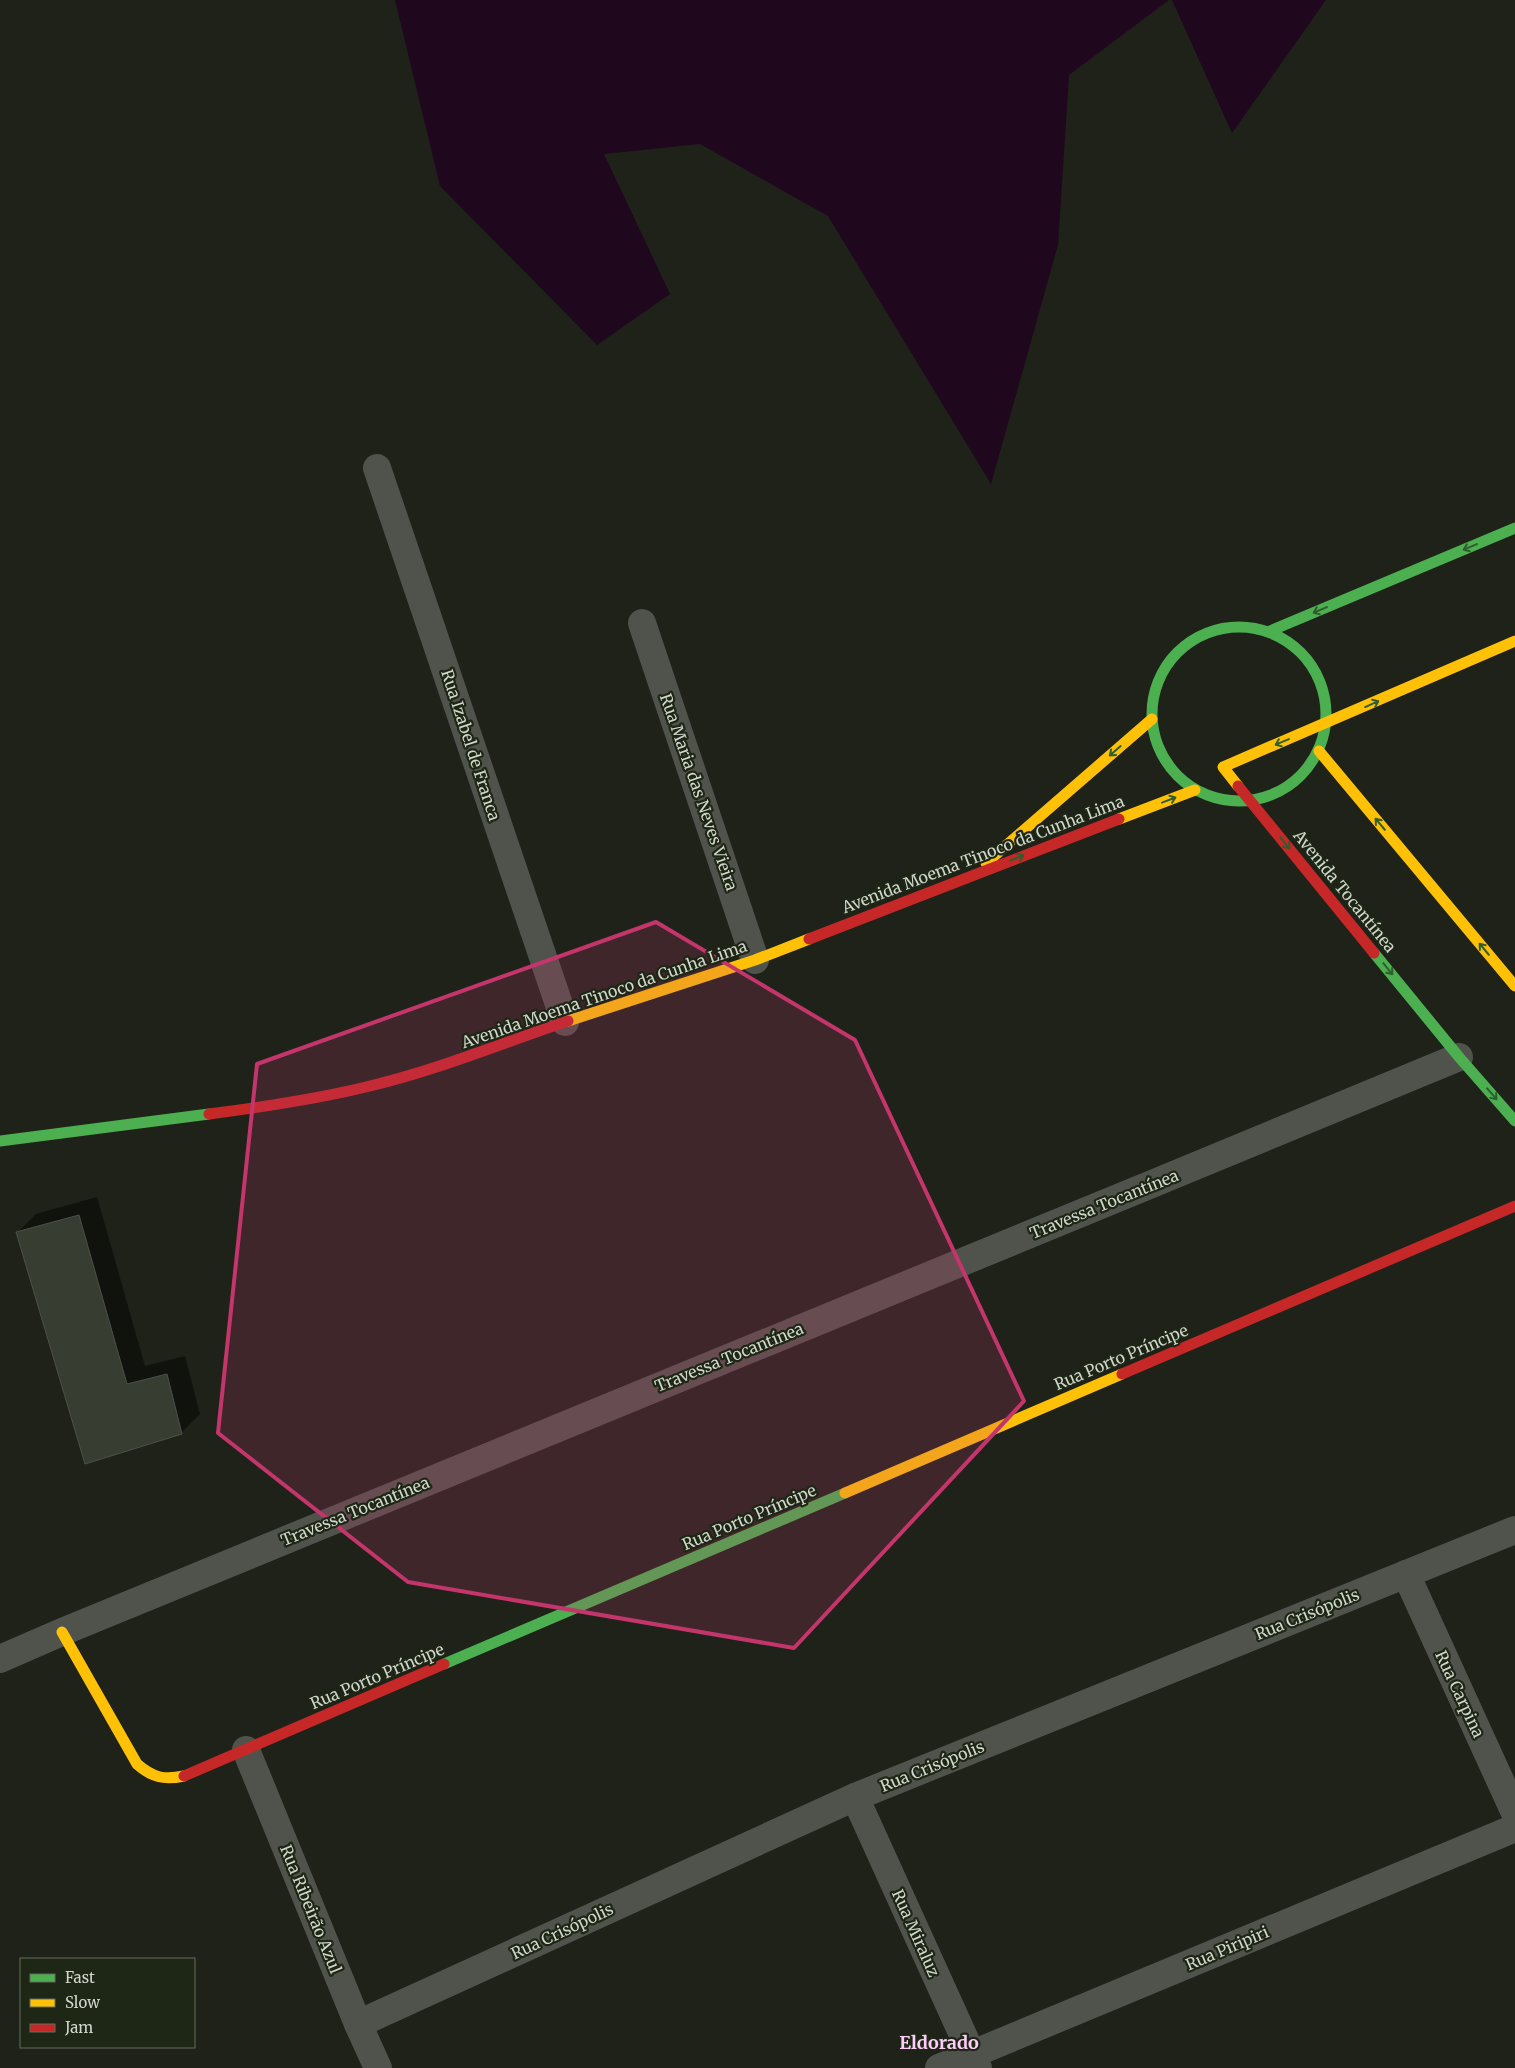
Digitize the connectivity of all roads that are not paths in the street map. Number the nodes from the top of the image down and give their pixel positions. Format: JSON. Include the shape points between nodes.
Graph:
{"nodes":[{"id":1,"x":377,"y":468,"type":"dead end"},
{"id":2,"x":1515,"y":528,"type":"edge"},
{"id":3,"x":642,"y":624,"type":"dead end"},
{"id":4,"x":1270,"y":631,"type":"junction"},
{"id":5,"x":1515,"y":641,"type":"edge"},
{"id":6,"x":1152,"y":719,"type":"junction"},
{"id":7,"x":1327,"y":723,"type":"junction"},
{"id":8,"x":1319,"y":751,"type":"junction"},
{"id":9,"x":1195,"y":790,"type":"junction"},
{"id":10,"x":1251,"y":801,"type":"junction"},
{"id":11,"x":972,"y":876,"type":"junction"},
{"id":12,"x":755,"y":960,"type":"junction"},
{"id":13,"x":1515,"y":986,"type":"edge"},
{"id":14,"x":565,"y":1022,"type":"junction"},
{"id":15,"x":1459,"y":1057,"type":"junction"},
{"id":16,"x":1515,"y":1121,"type":"edge"},
{"id":17,"x":0,"y":1141,"type":"edge"},
{"id":18,"x":1515,"y":1206,"type":"edge"},
{"id":19,"x":1515,"y":1530,"type":"edge"},
{"id":20,"x":1406,"y":1574,"type":"junction"},
{"id":21,"x":62,"y":1632,"type":"junction"},
{"id":22,"x":0,"y":1659,"type":"edge"},
{"id":23,"x":246,"y":1750,"type":"junction"},
{"id":24,"x":855,"y":1798,"type":"junction"},
{"id":25,"x":1515,"y":1813,"type":"edge"},
{"id":26,"x":1515,"y":1828,"type":"edge"},
{"id":27,"x":358,"y":2024,"type":"junction"},
{"id":28,"x":974,"y":2061,"type":"edge"},
{"id":29,"x":378,"y":2068,"type":"edge"},
{"id":30,"x":939,"y":2068,"type":"edge"}],
"edges":[{"from":1,"to":14,"type":"street","name":"Rua Izabel de Franca"},
{"from":2,"to":4,"type":"main road","one_way":true},
{"from":3,"to":12,"type":"street","name":"Rua Maria das Neves Vieira"},
{"from":4,"to":6,"type":"main road","via":[[1241,626],[1213,630],[1187,643],[1167,664],[1159,681]]},
{"from":4,"to":7,"type":"main road","via":[[1295,646],[1314,667],[1325,694]]},
{"from":7,"to":5,"type":"main road","one_way":true},
{"from":6,"to":9,"type":"main road","via":[[1158,747],[1172,772]]},
{"from":6,"to":11,"type":"main road","one_way":true},
{"from":7,"to":8,"type":"main road"},
{"from":7,"to":10,"type":"main road","name":"Avenida Tocantínea","one_way":true,"via":[[1223,767]]},
{"from":8,"to":10,"type":"main road","via":[[1302,775],[1279,793]]},
{"from":13,"to":8,"type":"main road","one_way":true},
{"from":9,"to":10,"type":"main road","via":[[1222,800]]},
{"from":11,"to":9,"type":"main road","name":"Avenida Moema Tinoco da Cunha Lima","one_way":true},
{"from":10,"to":15,"type":"main road","name":"Avenida Tocantínea","one_way":true},
{"from":11,"to":12,"type":"main road","name":"Avenida Moema Tinoco da Cunha Lima"},
{"from":12,"to":14,"type":"main road","name":"Avenida Moema Tinoco da Cunha Lima"},
{"from":14,"to":17,"type":"main road","name":"Avenida Moema Tinoco da Cunha Lima","via":[[466,1058],[370,1086],[255,1108]]},
{"from":15,"to":16,"type":"main road","name":"Avenida Tocantínea","one_way":true},
{"from":15,"to":21,"type":"street","name":"Travessa Tocantínea"},
{"from":18,"to":23,"type":"main road","name":"Rua Porto Príncipe"},
{"from":19,"to":20,"type":"street","name":"Rua Crisópolis"},
{"from":20,"to":24,"type":"street","name":"Rua Crisópolis"},
{"from":20,"to":25,"type":"street","name":"Rua Carpina"},
{"from":21,"to":22,"type":"street","name":"Travessa Tocantínea"},
{"from":21,"to":23,"type":"main road","name":"Rua Porto Príncipe","via":[[137,1764],[150,1777],[166,1780],[186,1775]]},
{"from":23,"to":27,"type":"street","name":"Rua Ribeirão Azul"},
{"from":24,"to":27,"type":"street","name":"Rua Crisópolis"},
{"from":24,"to":28,"type":"street","name":"Rua Miraluz"},
{"from":26,"to":28,"type":"street","name":"Rua Piripiri"},
{"from":27,"to":29,"type":"street","name":"Rua Ribeirão Azul"},
{"from":28,"to":30,"type":"street","name":"Rua Piripiri"}]}
